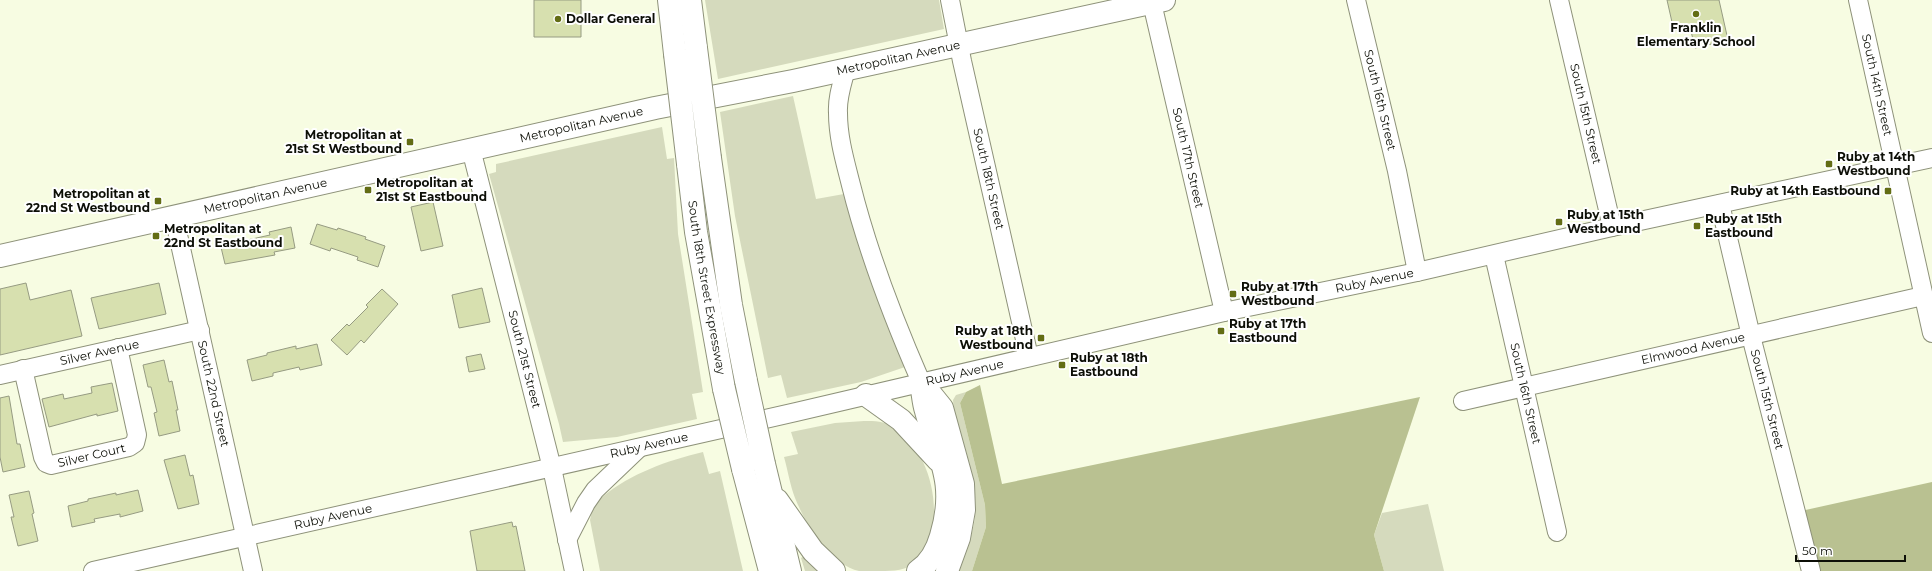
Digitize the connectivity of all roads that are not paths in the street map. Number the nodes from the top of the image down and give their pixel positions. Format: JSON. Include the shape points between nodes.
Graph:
{"nodes":[{"id":1,"x":670,"y":0,"type":"edge"},
{"id":2,"x":690,"y":0,"type":"edge"},
{"id":3,"x":950,"y":0,"type":"edge"},
{"id":4,"x":1356,"y":0,"type":"edge"},
{"id":5,"x":1559,"y":0,"type":"edge"},
{"id":6,"x":1858,"y":0,"type":"edge"},
{"id":7,"x":1158,"y":2,"type":"edge"},
{"id":8,"x":958,"y":45,"type":"junction"},
{"id":9,"x":846,"y":69,"type":"junction"},
{"id":10,"x":471,"y":149,"type":"junction"},
{"id":11,"x":1932,"y":158,"type":"edge"},
{"id":12,"x":1895,"y":167,"type":"junction"},
{"id":13,"x":1720,"y":204,"type":"junction"},
{"id":14,"x":174,"y":217,"type":"junction"},
{"id":15,"x":1612,"y":227,"type":"junction"},
{"id":16,"x":1494,"y":255,"type":"junction"},
{"id":17,"x":0,"y":256,"type":"edge"},
{"id":18,"x":1417,"y":272,"type":"junction"},
{"id":19,"x":1925,"y":284,"type":"edge"},
{"id":20,"x":1224,"y":312,"type":"junction"},
{"id":21,"x":200,"y":330,"type":"junction"},
{"id":22,"x":1932,"y":334,"type":"edge"},
{"id":23,"x":1751,"y":336,"type":"junction"},
{"id":24,"x":118,"y":348,"type":"junction"},
{"id":25,"x":1028,"y":357,"type":"junction"},
{"id":26,"x":23,"y":369,"type":"junction"},
{"id":27,"x":0,"y":375,"type":"edge"},
{"id":28,"x":921,"y":382,"type":"junction"},
{"id":29,"x":1524,"y":386,"type":"junction"},
{"id":30,"x":866,"y":395,"type":"junction"},
{"id":31,"x":1463,"y":401,"type":"dead end"},
{"id":32,"x":641,"y":446,"type":"junction"},
{"id":33,"x":753,"y":467,"type":"junction"},
{"id":34,"x":552,"y":468,"type":"junction"},
{"id":35,"x":945,"y":469,"type":"junction"},
{"id":36,"x":770,"y":491,"type":"junction"},
{"id":37,"x":1557,"y":532,"type":"dead end"},
{"id":38,"x":245,"y":536,"type":"junction"},
{"id":39,"x":567,"y":540,"type":"junction"},
{"id":40,"x":763,"y":549,"type":"junction"},
{"id":41,"x":93,"y":571,"type":"edge"},
{"id":42,"x":253,"y":571,"type":"edge"},
{"id":43,"x":574,"y":571,"type":"edge"},
{"id":44,"x":761,"y":571,"type":"edge"},
{"id":45,"x":770,"y":571,"type":"edge"},
{"id":46,"x":790,"y":571,"type":"edge"},
{"id":47,"x":834,"y":571,"type":"edge"},
{"id":48,"x":918,"y":571,"type":"edge"},
{"id":49,"x":947,"y":571,"type":"edge"},
{"id":50,"x":1811,"y":571,"type":"edge"}],
"edges":[{"from":1,"to":33,"type":"main road","name":"South 18th Street Expressway","bridge":true,"via":[[696,232],[724,389]]},
{"from":2,"to":33,"type":"main road","name":"South 18th Street Expressway","bridge":true,"via":[[710,158],[746,381]]},
{"from":3,"to":8,"type":"street","name":"South 18th Street"},
{"from":4,"to":18,"type":"street","name":"South 16th Street","via":[[1397,171]]},
{"from":5,"to":15,"type":"street","name":"South 15th Street"},
{"from":6,"to":12,"type":"street","name":"South 14th Street"},
{"from":7,"to":8,"type":"main road","name":"Metropolitan Avenue"},
{"from":7,"to":20,"type":"street","name":"South 17th Street"},
{"from":8,"to":9,"type":"main road","name":"Metropolitan Avenue"},
{"from":8,"to":25,"type":"street","name":"South 18th Street"},
{"from":9,"to":10,"type":"main road","name":"Metropolitan Avenue"},
{"from":9,"to":28,"type":"street","via":[[839,93],[840,143],[861,226],[897,328]]},
{"from":10,"to":14,"type":"main road","name":"Metropolitan Avenue"},
{"from":10,"to":34,"type":"street","name":"South 21st Street"},
{"from":11,"to":12,"type":"street","name":"Ruby Avenue"},
{"from":12,"to":13,"type":"street","name":"Ruby Avenue"},
{"from":12,"to":19,"type":"street","name":"South 14th Street"},
{"from":13,"to":15,"type":"street","name":"Ruby Avenue"},
{"from":13,"to":23,"type":"street","name":"South 15th Street"},
{"from":14,"to":17,"type":"main road","name":"Metropolitan Avenue"},
{"from":14,"to":21,"type":"street","name":"South 22nd Street"},
{"from":15,"to":16,"type":"street","name":"Ruby Avenue"},
{"from":16,"to":18,"type":"street","name":"Ruby Avenue"},
{"from":16,"to":29,"type":"street","name":"South 16th Street"},
{"from":18,"to":20,"type":"street","name":"Ruby Avenue"},
{"from":19,"to":22,"type":"street","name":"South 14th Street"},
{"from":19,"to":23,"type":"street","name":"Elmwood Avenue"},
{"from":20,"to":25,"type":"street","name":"Ruby Avenue"},
{"from":21,"to":24,"type":"street","name":"Silver Avenue"},
{"from":21,"to":38,"type":"street","name":"South 22nd Street"},
{"from":23,"to":29,"type":"street","name":"Elmwood Avenue"},
{"from":23,"to":50,"type":"street","name":"South 15th Street"},
{"from":24,"to":26,"type":"street","name":"Silver Avenue"},
{"from":24,"to":26,"type":"street","name":"Silver Court","via":[[137,435],[135,443],[129,447],[51,465],[46,463],[43,457]]},
{"from":25,"to":28,"type":"street","name":"Ruby Avenue"},
{"from":26,"to":27,"type":"street","name":"Silver Avenue"},
{"from":28,"to":30,"type":"street","name":"Ruby Avenue"},
{"from":28,"to":35,"type":"main road","via":[[926,410]]},
{"from":28,"to":49,"type":"main road","via":[[942,408],[963,484],[964,510],[959,538]]},
{"from":29,"to":31,"type":"street","name":"Elmwood Avenue"},
{"from":29,"to":37,"type":"street","name":"South 16th Street"},
{"from":30,"to":32,"type":"street","name":"Ruby Avenue"},
{"from":30,"to":35,"type":"main road","via":[[901,420]]},
{"from":32,"to":34,"type":"street","name":"Ruby Avenue"},
{"from":32,"to":39,"type":"street","via":[[595,490]]},
{"from":33,"to":36,"type":"main road","name":"South 18th Street Expressway"},
{"from":33,"to":40,"type":"main road","name":"South 18th Street Expressway"},
{"from":34,"to":38,"type":"street","name":"Ruby Avenue"},
{"from":34,"to":39,"type":"street","name":"South 21st Street"},
{"from":35,"to":48,"type":"main road","via":[[948,494],[944,526],[936,551]]},
{"from":36,"to":46,"type":"main road","name":"South 18th Street Expressway"},
{"from":36,"to":47,"type":"main road","via":[[813,552]]},
{"from":38,"to":41,"type":"street","name":"Ruby Avenue"},
{"from":38,"to":42,"type":"street","name":"South 22nd Street"},
{"from":39,"to":43,"type":"street","name":"South 21st Street"},
{"from":40,"to":44,"type":"main road"},
{"from":40,"to":45,"type":"main road","name":"South 18th Street Expressway"}]}
